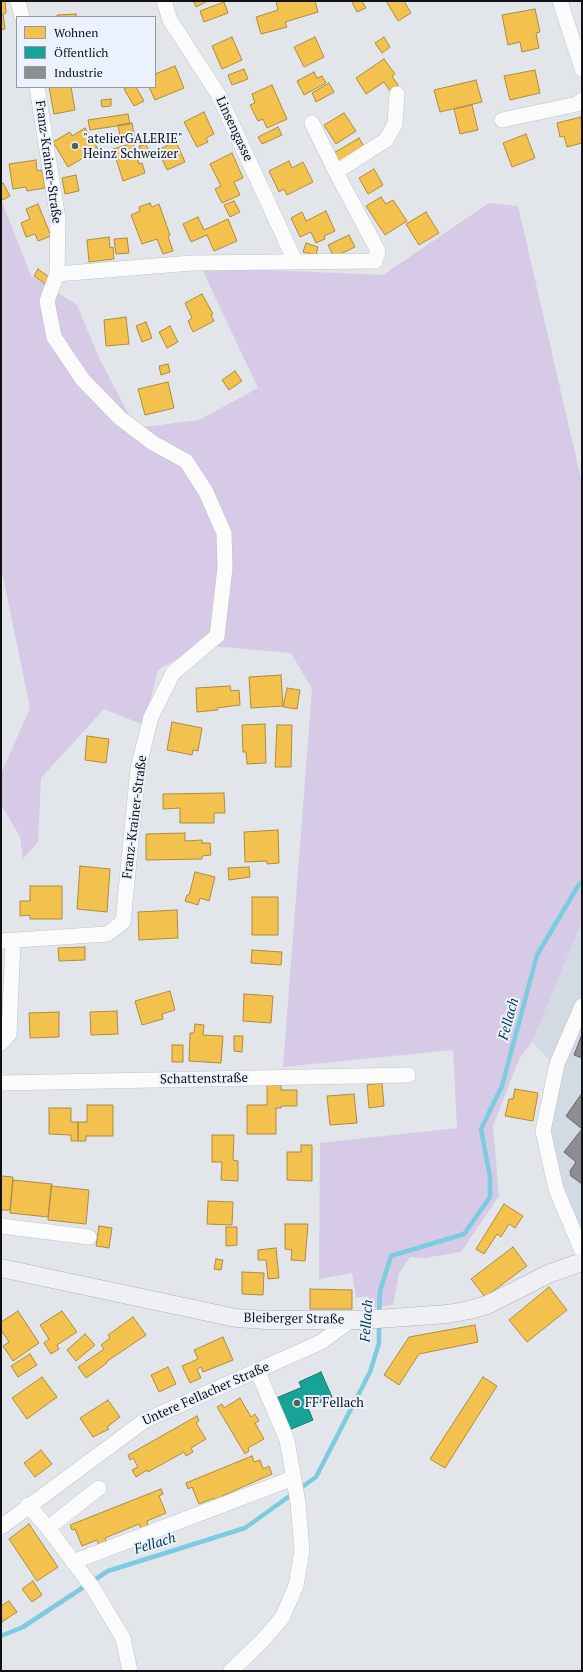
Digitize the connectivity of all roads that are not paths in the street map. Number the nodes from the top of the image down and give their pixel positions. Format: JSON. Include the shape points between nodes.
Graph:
{"nodes":[{"id":1,"x":18,"y":1,"type":"edge"},
{"id":2,"x":164,"y":1,"type":"edge"},
{"id":3,"x":560,"y":1,"type":"edge"},
{"id":4,"x":22,"y":16,"type":"edge"},
{"id":5,"x":582,"y":69,"type":"edge"},
{"id":6,"x":37,"y":88,"type":"edge"},
{"id":7,"x":397,"y":94,"type":"dead end"},
{"id":8,"x":582,"y":100,"type":"edge"},
{"id":9,"x":502,"y":120,"type":"dead end"},
{"id":10,"x":312,"y":123,"type":"dead end"},
{"id":11,"x":336,"y":172,"type":"junction"},
{"id":12,"x":295,"y":261,"type":"junction"},
{"id":13,"x":57,"y":274,"type":"junction"},
{"id":14,"x":7,"y":941,"type":"edge"},
{"id":15,"x":582,"y":1006,"type":"edge"},
{"id":16,"x":1,"y":1043,"type":"edge"},
{"id":17,"x":408,"y":1075,"type":"dead end"},
{"id":18,"x":1,"y":1083,"type":"edge"},
{"id":19,"x":1,"y":1226,"type":"edge"},
{"id":20,"x":89,"y":1237,"type":"dead end"},
{"id":21,"x":582,"y":1251,"type":"edge"},
{"id":22,"x":582,"y":1262,"type":"edge"},
{"id":23,"x":1,"y":1268,"type":"edge"},
{"id":24,"x":357,"y":1320,"type":"junction"},
{"id":25,"x":257,"y":1370,"type":"junction"},
{"id":26,"x":294,"y":1480,"type":"junction"},
{"id":27,"x":99,"y":1488,"type":"dead end"},
{"id":28,"x":28,"y":1505,"type":"junction"},
{"id":29,"x":1,"y":1527,"type":"edge"},
{"id":30,"x":48,"y":1528,"type":"junction"},
{"id":31,"x":76,"y":1566,"type":"junction"},
{"id":32,"x":128,"y":1670,"type":"edge"},
{"id":33,"x":231,"y":1671,"type":"edge"}],
"edges":[{"from":1,"to":4,"type":"street"},
{"from":2,"to":12,"type":"street","name":"Linsengasse","via":[[170,20],[218,94]]},
{"from":3,"to":5,"type":"street"},
{"from":6,"to":13,"type":"street","name":"Franz-Krainer-Straße","via":[[58,219]]},
{"from":7,"to":11,"type":"street","via":[[395,124],[386,140]]},
{"from":8,"to":9,"type":"street","via":[[577,104]]},
{"from":10,"to":11,"type":"street"},
{"from":11,"to":12,"type":"street","via":[[378,250],[375,261]]},
{"from":12,"to":13,"type":"street","via":[[192,263]]},
{"from":13,"to":14,"type":"street","name":"Franz-Krainer-Straße","via":[[47,301],[54,337],[83,380],[120,418],[152,444],[186,461],[206,492],[224,533],[225,568],[217,636],[173,672],[151,717],[138,768],[123,922],[107,934]]},
{"from":14,"to":16,"type":"street","via":[[9,1034]]},
{"from":15,"to":21,"type":"street","via":[[557,1064],[543,1131],[556,1189]]},
{"from":17,"to":18,"type":"street","name":"Schattenstraße"},
{"from":19,"to":20,"type":"street"},
{"from":22,"to":24,"type":"main road","name":"Bleiberger Straße","via":[[548,1274],[487,1305],[448,1314]]},
{"from":23,"to":24,"type":"main road","name":"Bleiberger Straße","via":[[236,1318]]},
{"from":24,"to":25,"type":"street","name":"Untere Fellacher Straße","via":[[321,1342]]},
{"from":25,"to":26,"type":"street","via":[[287,1440]]},
{"from":25,"to":28,"type":"street","name":"Untere Fellacher Straße","via":[[144,1420]]},
{"from":26,"to":31,"type":"street"},
{"from":26,"to":33,"type":"street","via":[[302,1551],[296,1586],[282,1618]]},
{"from":27,"to":30,"type":"street"},
{"from":28,"to":29,"type":"street","name":"Untere Fellacher Straße"},
{"from":28,"to":30,"type":"street"},
{"from":30,"to":31,"type":"street"},
{"from":31,"to":32,"type":"street","via":[[93,1588],[123,1638]]}]}
